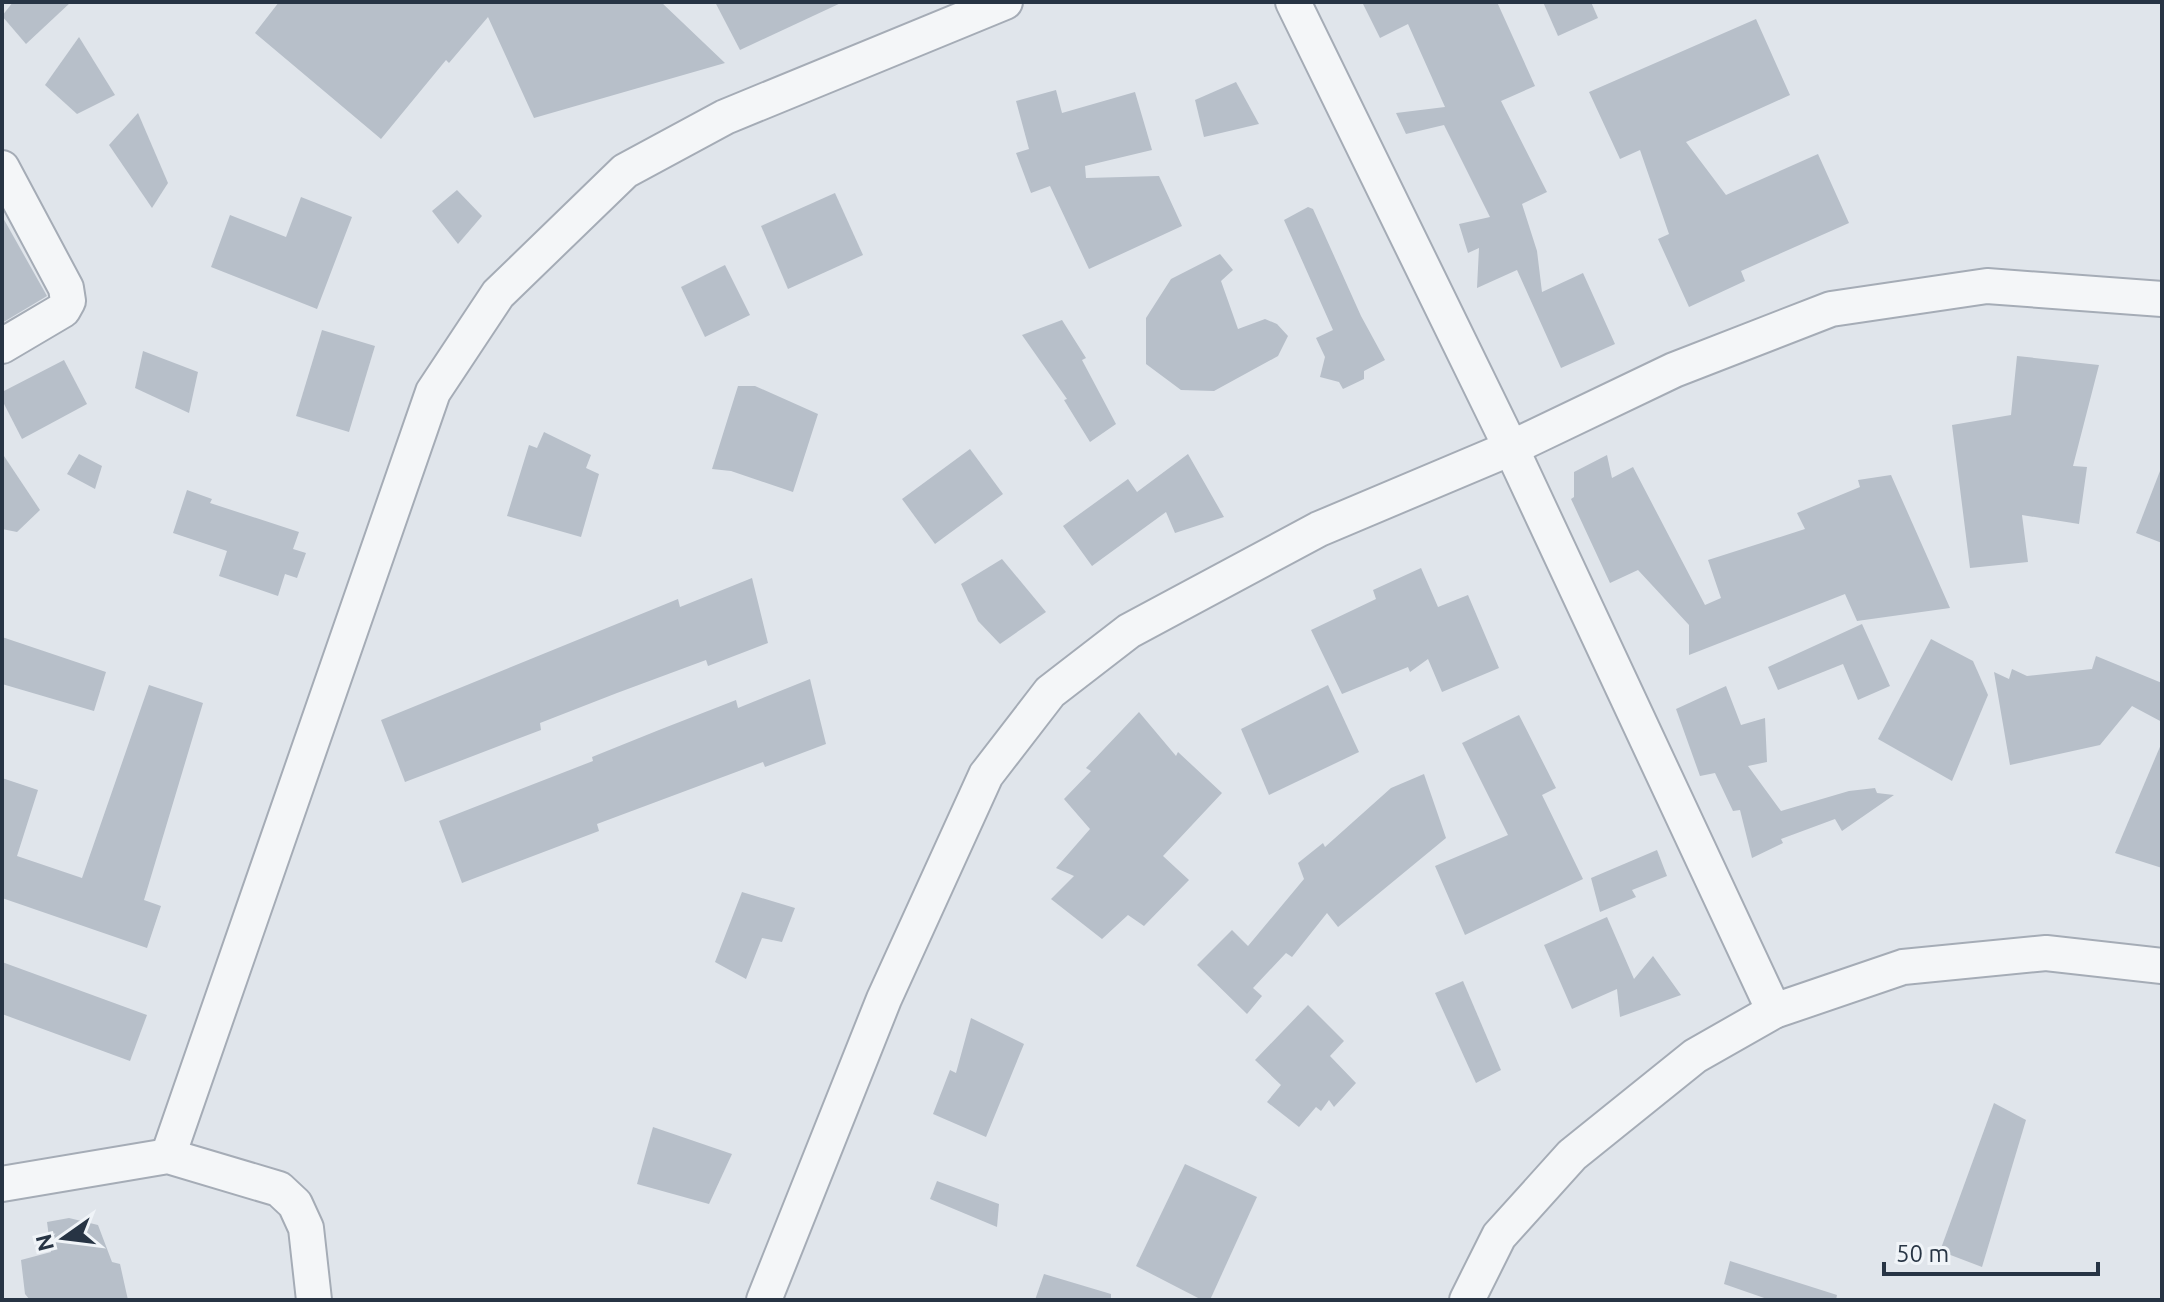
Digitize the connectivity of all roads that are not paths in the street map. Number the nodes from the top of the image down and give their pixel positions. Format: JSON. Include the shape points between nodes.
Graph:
{"nodes":[{"id":1,"x":1005,"y":2,"type":"edge"},
{"id":2,"x":1293,"y":2,"type":"edge"},
{"id":3,"x":2,"y":168,"type":"edge"},
{"id":4,"x":2162,"y":299,"type":"edge"},
{"id":5,"x":2,"y":346,"type":"edge"},
{"id":6,"x":1511,"y":448,"type":"junction"},
{"id":7,"x":2162,"y":966,"type":"edge"},
{"id":8,"x":1774,"y":1011,"type":"junction"},
{"id":9,"x":168,"y":1156,"type":"junction"},
{"id":10,"x":2,"y":1184,"type":"edge"},
{"id":11,"x":314,"y":1300,"type":"edge"},
{"id":12,"x":764,"y":1300,"type":"edge"},
{"id":13,"x":1467,"y":1300,"type":"edge"}],
"edges":[{"from":1,"to":9,"type":"street","via":[[725,117],[625,171],[498,294],[433,392]]},
{"from":2,"to":6,"type":"street"},
{"from":3,"to":5,"type":"street","via":[[68,301],[63,310]]},
{"from":4,"to":6,"type":"street","via":[[1987,286],[1831,309],[1674,370]]},
{"from":6,"to":8,"type":"street"},
{"from":6,"to":12,"type":"street","via":[[1319,529],[1129,631],[1050,692],[986,775],[884,999]]},
{"from":7,"to":8,"type":"street","via":[[2046,953],[1903,967]]},
{"from":8,"to":13,"type":"street","via":[[1695,1056],[1572,1155],[1499,1236]]},
{"from":9,"to":10,"type":"street"},
{"from":9,"to":11,"type":"street","via":[[279,1189],[295,1204],[306,1228]]}]}
